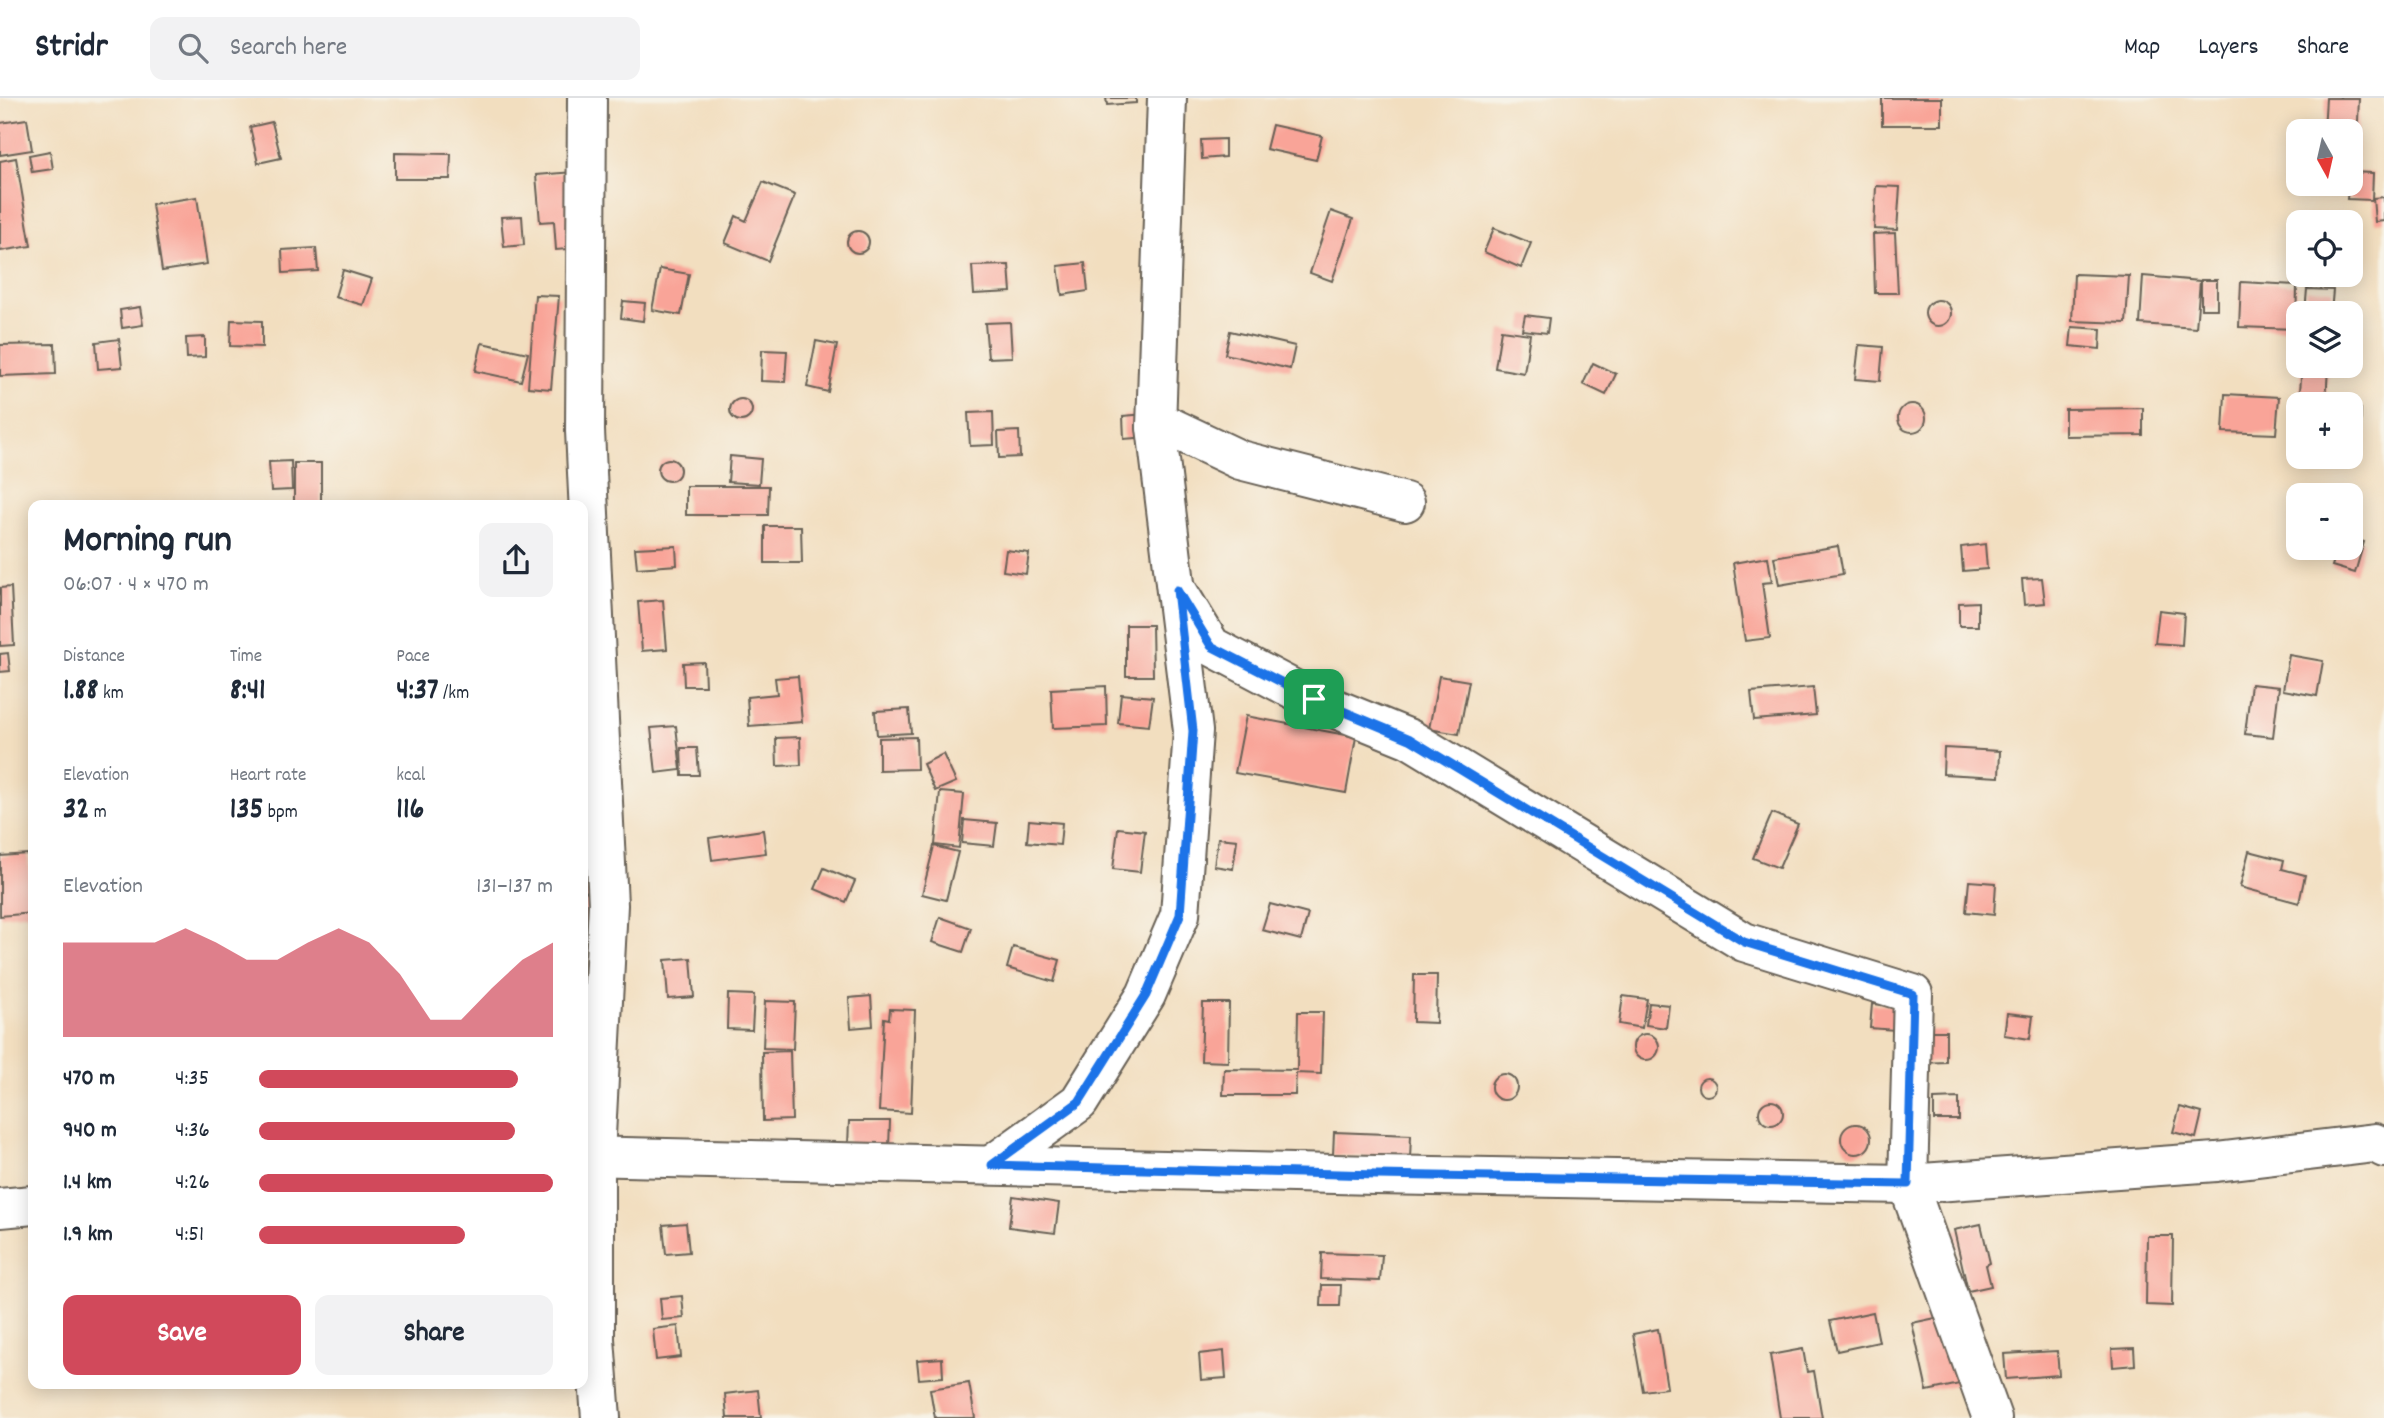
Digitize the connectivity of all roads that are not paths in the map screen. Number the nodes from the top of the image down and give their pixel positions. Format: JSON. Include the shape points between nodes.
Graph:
{"nodes":[{"id":1,"x":587,"y":98,"type":"edge"},
{"id":2,"x":1167,"y":98,"type":"edge"},
{"id":3,"x":1156,"y":427,"type":"junction"},
{"id":4,"x":588,"y":500,"type":"edge"},
{"id":5,"x":1405,"y":502,"type":"dead end"},
{"id":6,"x":588,"y":509,"type":"edge"},
{"id":7,"x":1177,"y":590,"type":"junction"},
{"id":8,"x":2384,"y":1148,"type":"edge"},
{"id":9,"x":589,"y":1155,"type":"edge"},
{"id":10,"x":992,"y":1165,"type":"junction"},
{"id":11,"x":1908,"y":1184,"type":"junction"},
{"id":12,"x":28,"y":1205,"type":"edge"},
{"id":13,"x":0,"y":1208,"type":"edge"},
{"id":14,"x":589,"y":1333,"type":"edge"},
{"id":15,"x":601,"y":1418,"type":"edge"},
{"id":16,"x":1992,"y":1418,"type":"edge"}],
"edges":[{"from":1,"to":4,"type":"street"},
{"from":2,"to":3,"type":"street"},
{"from":3,"to":5,"type":"street","via":[[1168,426],[1240,460]]},
{"from":3,"to":7,"type":"street"},
{"from":6,"to":9,"type":"street","via":[[608,905]]},
{"from":7,"to":10,"type":"street","via":[[1193,731],[1180,915],[1146,995],[1079,1102]]},
{"from":7,"to":11,"type":"street","via":[[1211,646],[1314,699],[1410,739],[1744,942],[1913,994]]},
{"from":8,"to":11,"type":"street","via":[[2375,1143],[2216,1162]]},
{"from":9,"to":10,"type":"street"},
{"from":9,"to":14,"type":"street"},
{"from":10,"to":11,"type":"street"},
{"from":11,"to":16,"type":"street"},
{"from":12,"to":13,"type":"street"},
{"from":14,"to":15,"type":"street"}]}
